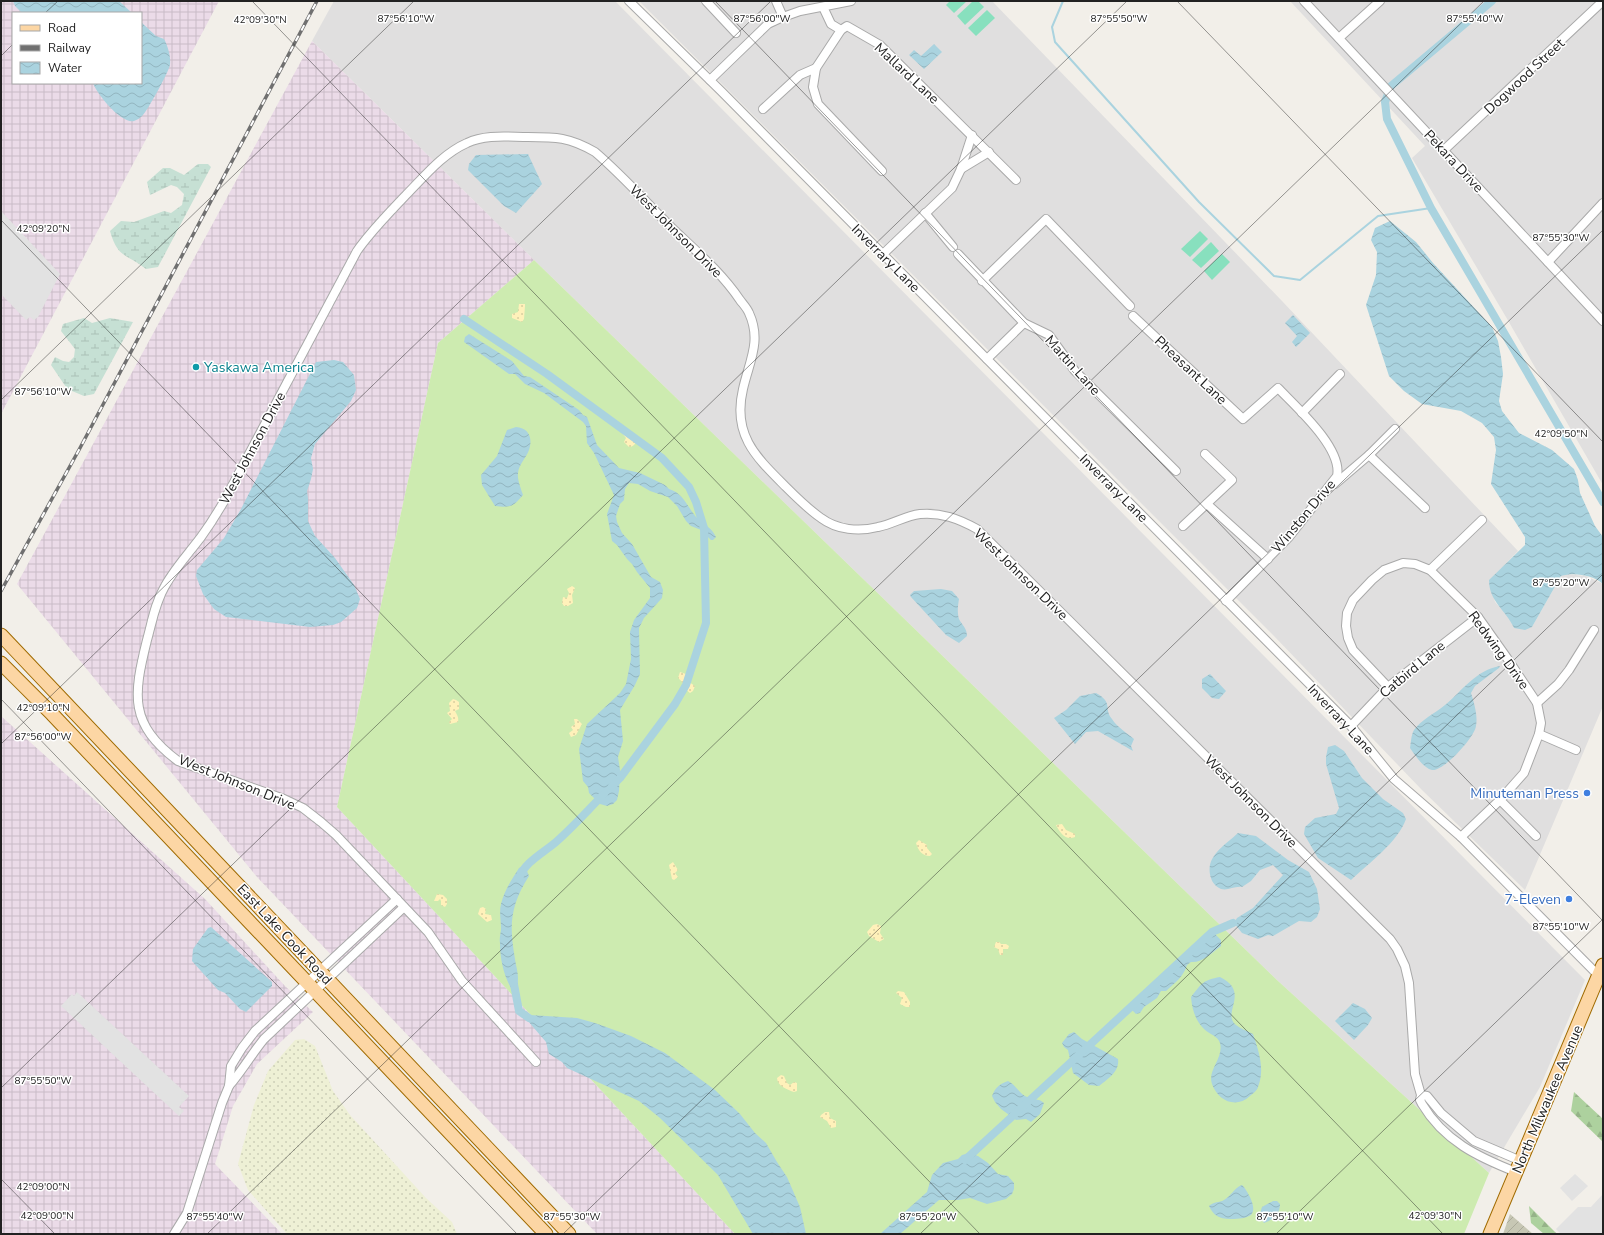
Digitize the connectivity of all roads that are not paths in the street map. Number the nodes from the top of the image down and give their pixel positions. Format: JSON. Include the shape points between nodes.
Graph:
{"nodes":[{"id":1,"x":629,"y":1,"type":"edge"},
{"id":2,"x":776,"y":1,"type":"edge"},
{"id":3,"x":851,"y":1,"type":"edge"},
{"id":4,"x":1304,"y":1,"type":"edge"},
{"id":5,"x":1380,"y":1,"type":"edge"},
{"id":6,"x":1603,"y":1,"type":"edge"},
{"id":7,"x":711,"y":3,"type":"edge"},
{"id":8,"x":823,"y":7,"type":"junction"},
{"id":9,"x":783,"y":17,"type":"junction"},
{"id":10,"x":841,"y":30,"type":"junction"},
{"id":11,"x":736,"y":33,"type":"dead end"},
{"id":12,"x":1339,"y":38,"type":"junction"},
{"id":13,"x":816,"y":68,"type":"junction"},
{"id":14,"x":710,"y":80,"type":"junction"},
{"id":15,"x":763,"y":109,"type":"dead end"},
{"id":16,"x":972,"y":135,"type":"junction"},
{"id":17,"x":1444,"y":150,"type":"junction"},
{"id":18,"x":989,"y":152,"type":"junction"},
{"id":19,"x":961,"y":169,"type":"junction"},
{"id":20,"x":882,"y":171,"type":"dead end"},
{"id":21,"x":1016,"y":180,"type":"dead end"},
{"id":22,"x":1603,"y":204,"type":"edge"},
{"id":23,"x":925,"y":214,"type":"junction"},
{"id":24,"x":953,"y":247,"type":"dead end"},
{"id":25,"x":958,"y":254,"type":"dead end"},
{"id":26,"x":882,"y":255,"type":"junction"},
{"id":27,"x":1548,"y":262,"type":"junction"},
{"id":28,"x":982,"y":281,"type":"junction"},
{"id":29,"x":1130,"y":306,"type":"dead end"},
{"id":30,"x":1133,"y":316,"type":"dead end"},
{"id":31,"x":1603,"y":321,"type":"edge"},
{"id":32,"x":1024,"y":323,"type":"junction"},
{"id":33,"x":987,"y":359,"type":"junction"},
{"id":34,"x":1340,"y":374,"type":"dead end"},
{"id":35,"x":1278,"y":388,"type":"joint"},
{"id":36,"x":1302,"y":413,"type":"junction"},
{"id":37,"x":1395,"y":429,"type":"dead end"},
{"id":38,"x":1205,"y":454,"type":"dead end"},
{"id":39,"x":1369,"y":455,"type":"junction"},
{"id":40,"x":1176,"y":472,"type":"dead end"},
{"id":41,"x":1322,"y":495,"type":"junction"},
{"id":42,"x":1207,"y":504,"type":"junction"},
{"id":43,"x":1425,"y":508,"type":"dead end"},
{"id":44,"x":1482,"y":520,"type":"dead end"},
{"id":45,"x":1183,"y":526,"type":"dead end"},
{"id":46,"x":1268,"y":559,"type":"junction"},
{"id":47,"x":1430,"y":570,"type":"junction"},
{"id":48,"x":1226,"y":601,"type":"junction"},
{"id":49,"x":1478,"y":617,"type":"junction"},
{"id":50,"x":1594,"y":630,"type":"dead end"},
{"id":51,"x":1,"y":635,"type":"edge"},
{"id":52,"x":3,"y":665,"type":"edge"},
{"id":53,"x":1388,"y":687,"type":"junction"},
{"id":54,"x":1537,"y":703,"type":"junction"},
{"id":55,"x":1350,"y":726,"type":"junction"},
{"id":56,"x":1540,"y":734,"type":"junction"},
{"id":57,"x":1576,"y":750,"type":"dead end"},
{"id":58,"x":1500,"y":800,"type":"junction"},
{"id":59,"x":1536,"y":836,"type":"dead end"},
{"id":60,"x":1461,"y":837,"type":"junction"},
{"id":61,"x":397,"y":899,"type":"junction"},
{"id":62,"x":404,"y":907,"type":"junction"},
{"id":63,"x":1601,"y":970,"type":"edge"},
{"id":64,"x":324,"y":975,"type":"junction"},
{"id":65,"x":311,"y":986,"type":"junction"},
{"id":66,"x":536,"y":1062,"type":"dead end"},
{"id":67,"x":229,"y":1086,"type":"junction"},
{"id":68,"x":1421,"y":1095,"type":"junction"},
{"id":69,"x":1518,"y":1166,"type":"junction"},
{"id":70,"x":174,"y":1234,"type":"edge"},
{"id":71,"x":546,"y":1234,"type":"edge"},
{"id":72,"x":569,"y":1234,"type":"edge"},
{"id":73,"x":1490,"y":1234,"type":"edge"}],
"edges":[{"from":1,"to":14,"type":"street","name":"Inverrary Lane"},
{"from":2,"to":9,"type":"street"},
{"from":3,"to":8,"type":"street"},
{"from":4,"to":12,"type":"street","name":"Pekara Drive"},
{"from":5,"to":12,"type":"street"},
{"from":6,"to":17,"type":"street","name":"Dogwood Street"},
{"from":7,"to":11,"type":"street"},
{"from":8,"to":9,"type":"street"},
{"from":8,"to":10,"type":"street","via":[[831,24]]},
{"from":9,"to":14,"type":"street","via":[[768,24]]},
{"from":10,"to":13,"type":"street"},
{"from":10,"to":16,"type":"street","name":"Mallard Lane","via":[[847,26],[880,45]]},
{"from":12,"to":17,"type":"street","name":"Pekara Drive"},
{"from":13,"to":15,"type":"street","via":[[800,75]]},
{"from":13,"to":20,"type":"street","via":[[813,87],[818,104]]},
{"from":14,"to":26,"type":"street","name":"Inverrary Lane"},
{"from":16,"to":18,"type":"street"},
{"from":16,"to":19,"type":"street"},
{"from":17,"to":27,"type":"street","name":"Pekara Drive"},
{"from":18,"to":19,"type":"street"},
{"from":18,"to":21,"type":"street"},
{"from":19,"to":23,"type":"street","via":[[952,188]]},
{"from":22,"to":27,"type":"street"},
{"from":23,"to":24,"type":"street"},
{"from":23,"to":26,"type":"street"},
{"from":25,"to":28,"type":"street","name":"Martin Lane"},
{"from":26,"to":33,"type":"street","name":"Inverrary Lane"},
{"from":27,"to":31,"type":"street","name":"Pekara Drive"},
{"from":28,"to":29,"type":"street","via":[[1046,219]]},
{"from":28,"to":32,"type":"street","name":"Martin Lane"},
{"from":30,"to":35,"type":"street","name":"Pheasant Lane","via":[[1243,419]]},
{"from":32,"to":33,"type":"street"},
{"from":32,"to":40,"type":"street","name":"Martin Lane","via":[[1049,334],[1075,371]]},
{"from":33,"to":48,"type":"street","name":"Inverrary Lane"},
{"from":34,"to":36,"type":"street"},
{"from":35,"to":36,"type":"street","name":"Winston Drive"},
{"from":36,"to":41,"type":"street","name":"Winston Drive","via":[[1317,428],[1339,470]]},
{"from":37,"to":39,"type":"street"},
{"from":38,"to":42,"type":"street","via":[[1232,480]]},
{"from":39,"to":41,"type":"street"},
{"from":39,"to":43,"type":"street"},
{"from":41,"to":46,"type":"street","name":"Winston Drive"},
{"from":42,"to":45,"type":"street"},
{"from":42,"to":46,"type":"street"},
{"from":44,"to":47,"type":"street"},
{"from":46,"to":48,"type":"street","name":"Winston Drive"},
{"from":47,"to":49,"type":"street","name":"Redwing Drive"},
{"from":47,"to":53,"type":"street","name":"Redwing Drive","via":[[1415,564],[1403,563],[1384,570],[1354,600],[1347,613],[1346,626],[1353,650]]},
{"from":48,"to":55,"type":"street","name":"Inverrary Lane"},
{"from":49,"to":53,"type":"street","name":"Catbird Lane"},
{"from":49,"to":54,"type":"street","name":"Redwing Drive"},
{"from":50,"to":54,"type":"street","via":[[1569,670]]},
{"from":51,"to":64,"type":"main road","name":"East Lake Cook Road"},
{"from":52,"to":65,"type":"main road","name":"East Lake Cook Road"},
{"from":53,"to":55,"type":"street","name":"Catbird Lane"},
{"from":54,"to":56,"type":"street","name":"Redwing Drive","via":[[1541,723]]},
{"from":55,"to":60,"type":"street","name":"Inverrary Lane","via":[[1394,779]]},
{"from":56,"to":57,"type":"street"},
{"from":56,"to":58,"type":"street","name":"Redwing Drive","via":[[1524,773]]},
{"from":58,"to":59,"type":"street"},
{"from":58,"to":60,"type":"street","name":"Redwing Drive"},
{"from":60,"to":63,"type":"street","name":"Inverrary Lane"},
{"from":61,"to":62,"type":"street","name":"West Johnson Drive"},
{"from":61,"to":64,"type":"street"},
{"from":61,"to":68,"type":"street","name":"West Johnson Drive","via":[[336,835],[303,808],[178,761],[164,751],[140,717],[137,688],[140,667],[157,601],[223,504],[343,276],[368,236],[439,161],[468,142],[490,137],[568,139],[602,158],[728,282],[749,313],[755,342],[741,400],[743,430],[748,445],[757,458],[812,512],[835,526],[856,529],[878,527],[922,514],[955,518],[977,529],[1390,939],[1405,966],[1409,983],[1415,1074]]},
{"from":62,"to":64,"type":"street"},
{"from":62,"to":66,"type":"street","name":"West Johnson Drive","via":[[428,932],[462,981]]},
{"from":63,"to":69,"type":"main road","name":"North Milwaukee Avenue"},
{"from":64,"to":65,"type":"street"},
{"from":64,"to":65,"type":"street"},
{"from":64,"to":72,"type":"main road","name":"East Lake Cook Road"},
{"from":65,"to":67,"type":"street","via":[[250,1056],[242,1072]]},
{"from":65,"to":67,"type":"street","via":[[255,1031],[231,1066]]},
{"from":65,"to":71,"type":"main road","name":"East Lake Cook Road"},
{"from":67,"to":70,"type":"street","via":[[187,1214]]},
{"from":68,"to":69,"type":"street","via":[[1427,1096],[1441,1113],[1474,1141]]},
{"from":68,"to":69,"type":"street","name":"West Johnson Drive","via":[[1420,1100],[1425,1110],[1452,1139],[1478,1156]]},
{"from":69,"to":73,"type":"main road","name":"North Milwaukee Avenue"}]}
